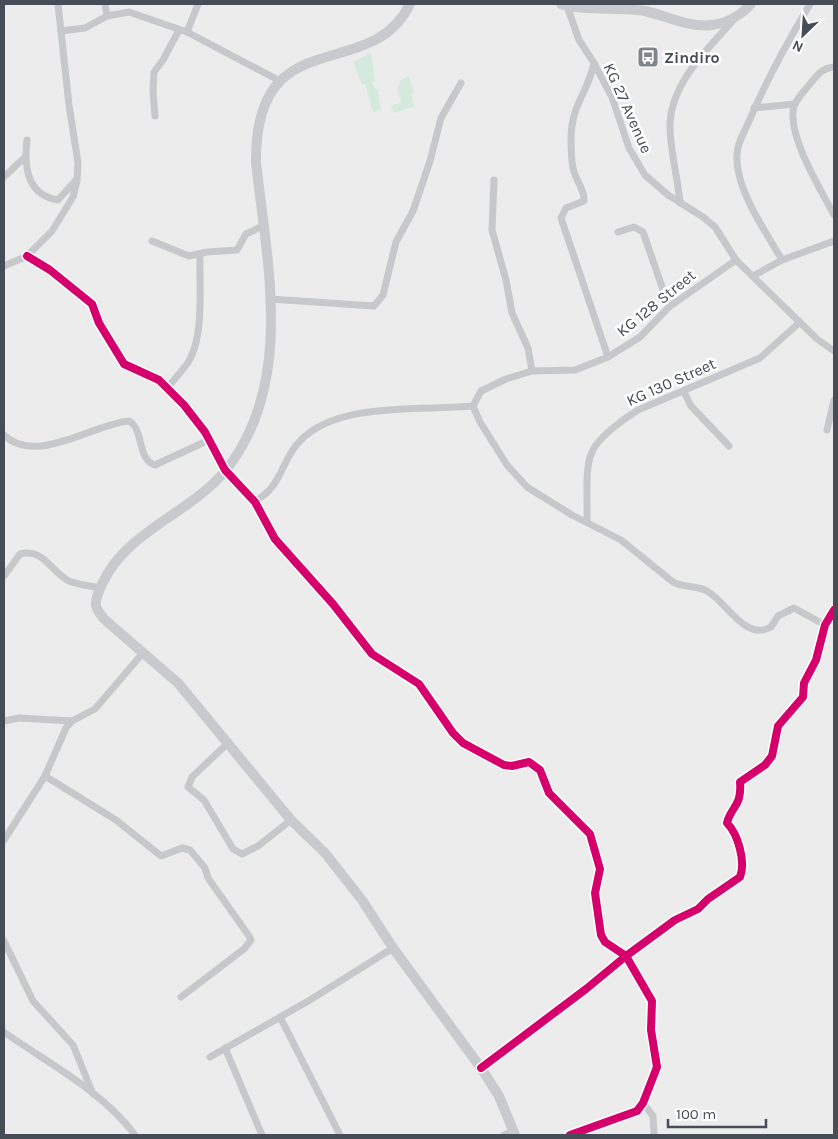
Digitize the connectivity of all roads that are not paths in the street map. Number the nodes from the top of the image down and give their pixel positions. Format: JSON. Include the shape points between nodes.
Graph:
{"nodes":[{"id":1,"x":58,"y":4,"type":"edge"},
{"id":2,"x":105,"y":4,"type":"edge"},
{"id":3,"x":125,"y":4,"type":"edge"},
{"id":4,"x":198,"y":4,"type":"edge"},
{"id":5,"x":410,"y":4,"type":"edge"},
{"id":6,"x":624,"y":4,"type":"edge"},
{"id":7,"x":751,"y":4,"type":"edge"},
{"id":8,"x":810,"y":4,"type":"edge"},
{"id":9,"x":564,"y":5,"type":"edge"},
{"id":10,"x":613,"y":8,"type":"junction"},
{"id":11,"x":122,"y":12,"type":"junction"},
{"id":12,"x":107,"y":16,"type":"junction"},
{"id":13,"x":736,"y":16,"type":"junction"},
{"id":14,"x":61,"y":31,"type":"junction"},
{"id":15,"x":183,"y":31,"type":"junction"},
{"id":16,"x":594,"y":63,"type":"junction"},
{"id":17,"x":834,"y":67,"type":"edge"},
{"id":18,"x":280,"y":81,"type":"junction"},
{"id":19,"x":461,"y":83,"type":"dead end"},
{"id":20,"x":795,"y":104,"type":"junction"},
{"id":21,"x":754,"y":108,"type":"junction"},
{"id":22,"x":155,"y":116,"type":"dead end"},
{"id":23,"x":26,"y":140,"type":"dead end"},
{"id":24,"x":25,"y":157,"type":"junction"},
{"id":25,"x":4,"y":177,"type":"edge"},
{"id":26,"x":77,"y":178,"type":"junction"},
{"id":27,"x":494,"y":180,"type":"dead end"},
{"id":28,"x":680,"y":203,"type":"junction"},
{"id":29,"x":834,"y":215,"type":"edge"},
{"id":30,"x":263,"y":226,"type":"junction"},
{"id":31,"x":618,"y":232,"type":"dead end"},
{"id":32,"x":152,"y":241,"type":"dead end"},
{"id":33,"x":834,"y":241,"type":"edge"},
{"id":34,"x":200,"y":254,"type":"junction"},
{"id":35,"x":27,"y":256,"type":"junction"},
{"id":36,"x":736,"y":260,"type":"junction"},
{"id":37,"x":782,"y":260,"type":"junction"},
{"id":38,"x":4,"y":266,"type":"edge"},
{"id":39,"x":753,"y":276,"type":"junction"},
{"id":40,"x":270,"y":299,"type":"junction"},
{"id":41,"x":669,"y":306,"type":"junction"},
{"id":42,"x":800,"y":322,"type":"junction"},
{"id":43,"x":834,"y":351,"type":"edge"},
{"id":44,"x":608,"y":357,"type":"junction"},
{"id":45,"x":532,"y":371,"type":"junction"},
{"id":46,"x":167,"y":388,"type":"junction"},
{"id":47,"x":684,"y":392,"type":"junction"},
{"id":48,"x":834,"y":400,"type":"edge"},
{"id":49,"x":473,"y":406,"type":"junction"},
{"id":50,"x":827,"y":430,"type":"dead end"},
{"id":51,"x":4,"y":434,"type":"edge"},
{"id":52,"x":210,"y":440,"type":"junction"},
{"id":53,"x":729,"y":446,"type":"dead end"},
{"id":54,"x":226,"y":470,"type":"junction"},
{"id":55,"x":255,"y":502,"type":"junction"},
{"id":56,"x":587,"y":522,"type":"junction"},
{"id":57,"x":4,"y":576,"type":"edge"},
{"id":58,"x":100,"y":588,"type":"junction"},
{"id":59,"x":834,"y":610,"type":"edge"},
{"id":60,"x":825,"y":625,"type":"junction"},
{"id":61,"x":142,"y":654,"type":"junction"},
{"id":62,"x":4,"y":721,"type":"edge"},
{"id":63,"x":72,"y":721,"type":"junction"},
{"id":64,"x":228,"y":743,"type":"junction"},
{"id":65,"x":45,"y":776,"type":"junction"},
{"id":66,"x":291,"y":820,"type":"junction"},
{"id":67,"x":4,"y":840,"type":"edge"},
{"id":68,"x":4,"y":941,"type":"edge"},
{"id":69,"x":393,"y":948,"type":"junction"},
{"id":70,"x":626,"y":956,"type":"junction"},
{"id":71,"x":181,"y":997,"type":"dead end"},
{"id":72,"x":280,"y":1017,"type":"junction"},
{"id":73,"x":4,"y":1032,"type":"edge"},
{"id":74,"x":225,"y":1048,"type":"junction"},
{"id":75,"x":210,"y":1057,"type":"dead end"},
{"id":76,"x":481,"y":1068,"type":"junction"},
{"id":77,"x":93,"y":1094,"type":"junction"},
{"id":78,"x":643,"y":1103,"type":"junction"},
{"id":79,"x":511,"y":1134,"type":"edge"},
{"id":80,"x":135,"y":1135,"type":"edge"},
{"id":81,"x":262,"y":1135,"type":"edge"},
{"id":82,"x":340,"y":1135,"type":"edge"},
{"id":83,"x":570,"y":1135,"type":"edge"},
{"id":84,"x":654,"y":1135,"type":"edge"}],
"edges":[{"from":1,"to":14,"type":"street"},
{"from":2,"to":12,"type":"street"},
{"from":3,"to":11,"type":"street"},
{"from":4,"to":15,"type":"street"},
{"from":5,"to":18,"type":"main road","via":[[393,27],[361,46],[310,61]]},
{"from":6,"to":10,"type":"street"},
{"from":7,"to":13,"type":"main road"},
{"from":8,"to":21,"type":"street"},
{"from":9,"to":10,"type":"main road"},
{"from":9,"to":16,"type":"street","name":"KG 27 Avenue","via":[[579,40]]},
{"from":10,"to":13,"type":"main road","via":[[645,11],[697,25],[723,23]]},
{"from":11,"to":12,"type":"street"},
{"from":11,"to":15,"type":"street"},
{"from":12,"to":14,"type":"street","via":[[85,28]]},
{"from":13,"to":28,"type":"street","via":[[685,77],[674,100],[671,130]]},
{"from":14,"to":26,"type":"street","via":[[78,163]]},
{"from":15,"to":18,"type":"street"},
{"from":15,"to":22,"type":"street","via":[[154,72]]},
{"from":16,"to":28,"type":"street","name":"KG 27 Avenue","via":[[612,97],[629,148],[639,166],[652,183]]},
{"from":16,"to":44,"type":"street","via":[[591,77],[572,117],[573,170],[584,201],[566,208],[561,218]]},
{"from":17,"to":20,"type":"street","via":[[819,72]]},
{"from":18,"to":30,"type":"main road","via":[[265,102],[256,136]]},
{"from":19,"to":40,"type":"street","via":[[441,118],[430,161],[413,211],[396,242],[379,302],[374,306]]},
{"from":20,"to":21,"type":"street"},
{"from":20,"to":29,"type":"street","via":[[796,132]]},
{"from":21,"to":37,"type":"street","via":[[736,156],[744,191]]},
{"from":23,"to":24,"type":"street"},
{"from":24,"to":25,"type":"street"},
{"from":24,"to":26,"type":"street","via":[[27,177],[52,200],[62,198]]},
{"from":26,"to":35,"type":"street","via":[[73,197],[52,232]]},
{"from":27,"to":45,"type":"street","via":[[492,230],[512,313],[528,348]]},
{"from":28,"to":36,"type":"street","name":"KG 27 Avenue","via":[[714,227]]},
{"from":30,"to":34,"type":"street","via":[[246,234],[237,250]]},
{"from":30,"to":40,"type":"main road"},
{"from":31,"to":41,"type":"street","via":[[634,227],[643,232]]},
{"from":32,"to":34,"type":"street","via":[[189,256]]},
{"from":33,"to":37,"type":"street"},
{"from":34,"to":46,"type":"street","via":[[195,344],[188,363]]},
{"from":35,"to":38,"type":"street"},
{"from":35,"to":46,"type":"street","via":[[92,304],[99,323],[124,364],[149,374]]},
{"from":36,"to":39,"type":"street","name":"KG 27 Avenue"},
{"from":36,"to":41,"type":"street","name":"KG 128 Street"},
{"from":37,"to":39,"type":"street"},
{"from":39,"to":42,"type":"street","name":"KG 27 Avenue"},
{"from":40,"to":54,"type":"main road","via":[[270,355],[265,390],[245,443]]},
{"from":41,"to":44,"type":"street","name":"KG 128 Street","via":[[640,337]]},
{"from":42,"to":43,"type":"street","name":"KG 27 Avenue","via":[[816,339]]},
{"from":42,"to":47,"type":"street","name":"KG 130 Street","via":[[760,358]]},
{"from":44,"to":45,"type":"street","name":"KG 128 Street","via":[[575,370]]},
{"from":45,"to":49,"type":"street","name":"KG 128 Street","via":[[485,388]]},
{"from":46,"to":52,"type":"street"},
{"from":47,"to":53,"type":"street","via":[[691,406]]},
{"from":47,"to":56,"type":"street","name":"KG 130 Street","via":[[638,410],[622,420],[594,447],[589,466]]},
{"from":48,"to":50,"type":"street"},
{"from":49,"to":55,"type":"street","via":[[374,411],[316,428],[299,441],[272,488]]},
{"from":49,"to":56,"type":"street","via":[[494,444],[521,481]]},
{"from":51,"to":52,"type":"street","via":[[11,442],[22,445],[50,445],[130,421],[135,425],[148,461],[155,465]]},
{"from":52,"to":54,"type":"street"},
{"from":54,"to":55,"type":"street"},
{"from":54,"to":58,"type":"main road","via":[[197,497],[135,542],[111,568]]},
{"from":55,"to":70,"type":"street","via":[[275,539],[333,604],[367,649],[380,661],[419,684],[460,740],[504,765],[529,762],[540,770],[549,793],[590,834],[600,869],[595,893],[601,935],[605,942]]},
{"from":56,"to":60,"type":"street","via":[[621,540],[679,586],[698,587],[710,592],[750,628],[767,629],[778,616],[794,608]]},
{"from":57,"to":58,"type":"street","via":[[20,554],[34,553],[70,581]]},
{"from":58,"to":61,"type":"main road","via":[[96,607],[104,619]]},
{"from":59,"to":60,"type":"street"},
{"from":60,"to":70,"type":"street","via":[[816,660],[804,683],[803,697],[780,722],[772,756],[765,765],[740,782],[738,805],[727,823],[734,830],[741,858],[740,877]]},
{"from":61,"to":63,"type":"street","via":[[95,709]]},
{"from":61,"to":64,"type":"main road","via":[[178,683]]},
{"from":62,"to":63,"type":"street","via":[[19,718]]},
{"from":63,"to":65,"type":"street","via":[[61,734]]},
{"from":64,"to":66,"type":"main road"},
{"from":64,"to":66,"type":"street","via":[[192,777],[188,787],[204,800],[234,849],[242,854],[258,846]]},
{"from":65,"to":67,"type":"street"},
{"from":65,"to":71,"type":"street","via":[[116,820],[161,856],[182,848],[190,850],[249,936],[251,940],[244,949]]},
{"from":66,"to":69,"type":"main road","via":[[325,853],[362,900]]},
{"from":68,"to":77,"type":"street","via":[[33,1001],[73,1045]]},
{"from":69,"to":72,"type":"street"},
{"from":69,"to":76,"type":"main road"},
{"from":70,"to":76,"type":"street"},
{"from":70,"to":78,"type":"street","via":[[652,1006],[650,1030],[657,1067]]},
{"from":72,"to":74,"type":"street"},
{"from":72,"to":82,"type":"street"},
{"from":73,"to":77,"type":"street"},
{"from":74,"to":75,"type":"street"},
{"from":74,"to":81,"type":"street"},
{"from":76,"to":79,"type":"main road","via":[[499,1096]]},
{"from":77,"to":80,"type":"street"},
{"from":78,"to":83,"type":"street","via":[[630,1115]]},
{"from":78,"to":84,"type":"street","via":[[653,1116]]}]}
